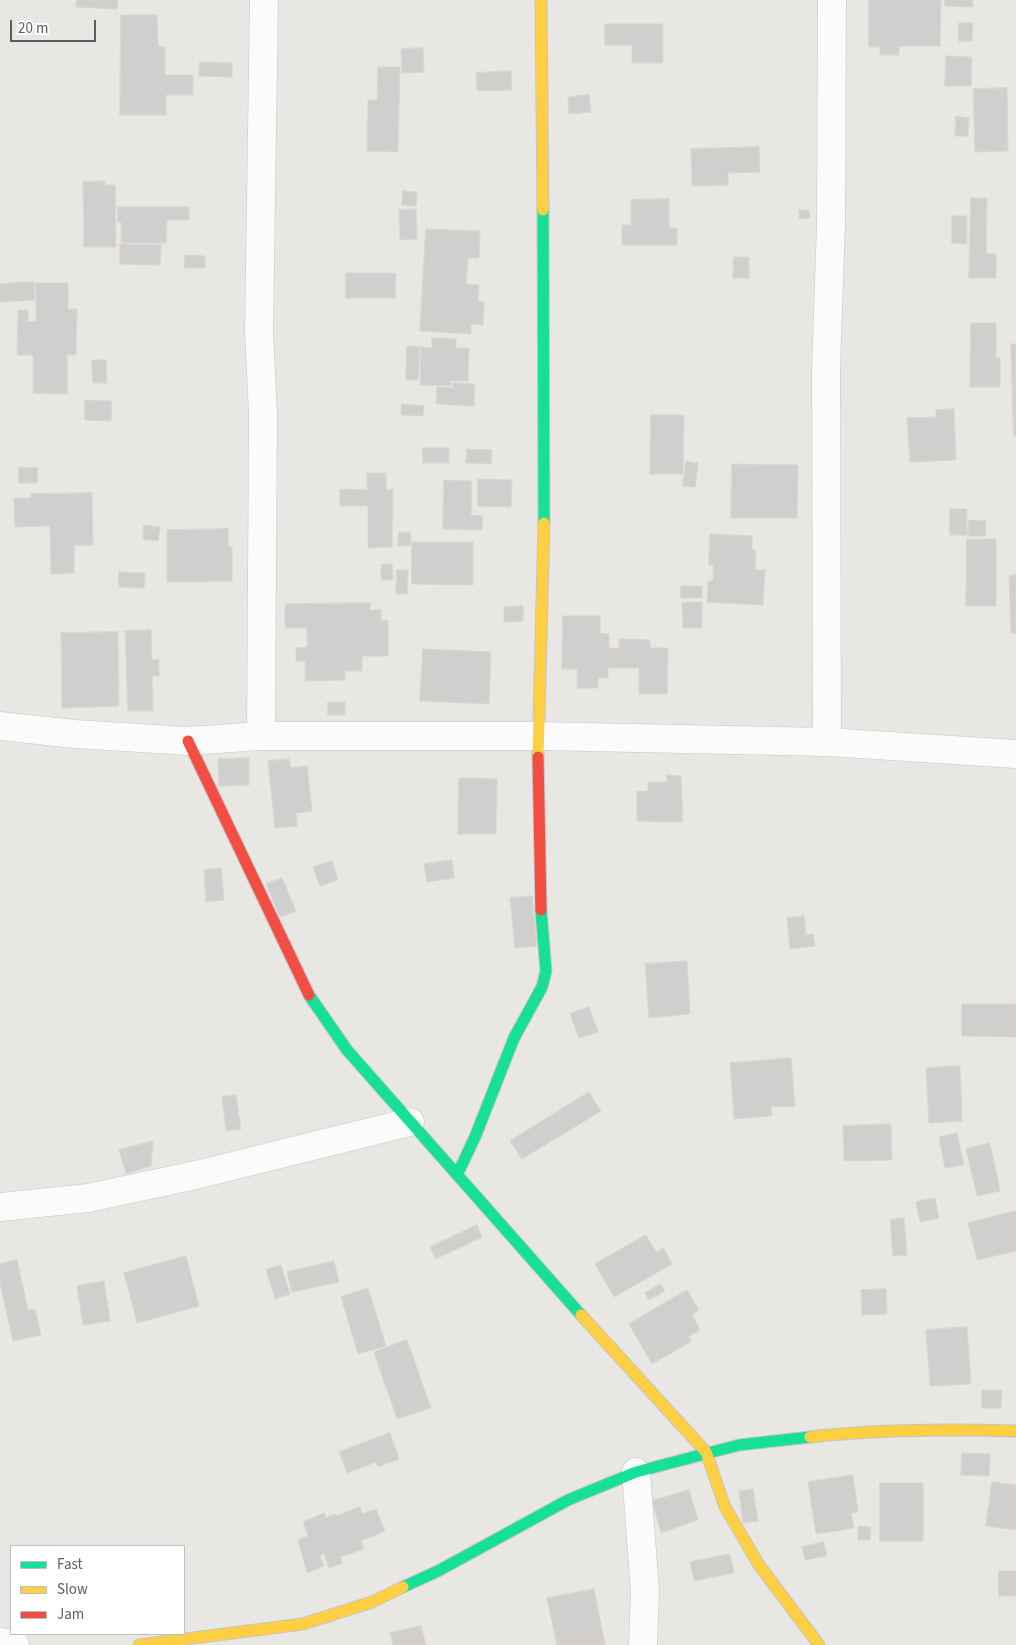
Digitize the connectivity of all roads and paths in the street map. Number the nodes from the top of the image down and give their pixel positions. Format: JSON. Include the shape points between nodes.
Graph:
{"nodes":[{"id":1,"x":264,"y":0,"type":"edge"},
{"id":2,"x":541,"y":0,"type":"edge"},
{"id":3,"x":832,"y":0,"type":"edge"},
{"id":4,"x":0,"y":726,"type":"edge"},
{"id":5,"x":261,"y":736,"type":"junction"},
{"id":6,"x":538,"y":736,"type":"junction"},
{"id":7,"x":188,"y":741,"type":"junction"},
{"id":8,"x":827,"y":742,"type":"junction"},
{"id":9,"x":1016,"y":754,"type":"edge"},
{"id":10,"x":410,"y":1122,"type":"junction"},
{"id":11,"x":458,"y":1173,"type":"junction"},
{"id":12,"x":0,"y":1207,"type":"edge"},
{"id":13,"x":1016,"y":1431,"type":"edge"},
{"id":14,"x":706,"y":1452,"type":"junction"},
{"id":15,"x":636,"y":1472,"type":"junction"},
{"id":16,"x":0,"y":1642,"type":"edge"},
{"id":17,"x":15,"y":1645,"type":"edge"},
{"id":18,"x":138,"y":1645,"type":"edge"},
{"id":19,"x":643,"y":1645,"type":"edge"},
{"id":20,"x":819,"y":1645,"type":"edge"}],
"edges":[{"from":1,"to":5,"type":"street","via":[[259,323],[263,424]]},
{"from":2,"to":6,"type":"street","via":[[545,503]]},
{"from":3,"to":8,"type":"street","via":[[832,223],[826,389]]},
{"from":4,"to":7,"type":"street"},
{"from":5,"to":6,"type":"street"},
{"from":5,"to":7,"type":"street"},
{"from":6,"to":8,"type":"street"},
{"from":6,"to":11,"type":"street","via":[[541,915],[546,971],[542,987],[514,1038]]},
{"from":7,"to":10,"type":"street","via":[[304,987],[347,1050]]},
{"from":8,"to":9,"type":"street"},
{"from":10,"to":11,"type":"street"},
{"from":10,"to":12,"type":"street","via":[[88,1198]]},
{"from":11,"to":14,"type":"street","via":[[521,1248]]},
{"from":13,"to":14,"type":"street","via":[[932,1428],[860,1431]]},
{"from":14,"to":15,"type":"street"},
{"from":14,"to":20,"type":"street","via":[[725,1507],[759,1564]]},
{"from":15,"to":18,"type":"street","via":[[568,1500],[438,1572],[372,1602],[302,1624]]},
{"from":15,"to":19,"type":"street","via":[[645,1591]]},
{"from":16,"to":17,"type":"street"}]}
